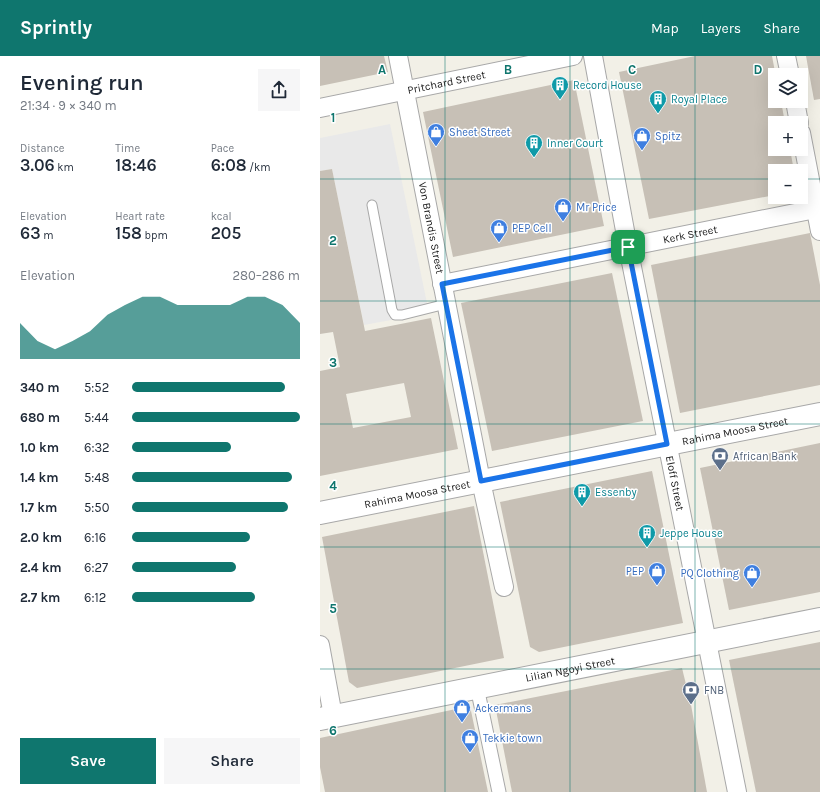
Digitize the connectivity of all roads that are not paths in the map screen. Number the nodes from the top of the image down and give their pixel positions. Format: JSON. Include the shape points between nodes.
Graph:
{"nodes":[{"id":1,"x":398,"y":56,"type":"edge"},
{"id":2,"x":573,"y":56,"type":"edge"},
{"id":3,"x":593,"y":56,"type":"edge"},
{"id":4,"x":786,"y":56,"type":"edge"},
{"id":5,"x":789,"y":68,"type":"edge"},
{"id":6,"x":405,"y":90,"type":"junction"},
{"id":7,"x":320,"y":108,"type":"edge"},
{"id":8,"x":806,"y":156,"type":"edge"},
{"id":9,"x":372,"y":205,"type":"dead end"},
{"id":10,"x":818,"y":208,"type":"edge"},
{"id":11,"x":820,"y":231,"type":"edge"},
{"id":12,"x":628,"y":247,"type":"junction"},
{"id":13,"x":442,"y":284,"type":"junction"},
{"id":14,"x":446,"y":304,"type":"junction"},
{"id":15,"x":820,"y":414,"type":"edge"},
{"id":16,"x":667,"y":444,"type":"junction"},
{"id":17,"x":481,"y":481,"type":"junction"},
{"id":18,"x":320,"y":513,"type":"edge"},
{"id":19,"x":504,"y":587,"type":"dead end"},
{"id":20,"x":820,"y":619,"type":"edge"},
{"id":21,"x":707,"y":642,"type":"junction"},
{"id":22,"x":320,"y":645,"type":"edge"},
{"id":23,"x":477,"y":687,"type":"junction"},
{"id":24,"x":327,"y":717,"type":"edge"},
{"id":25,"x":499,"y":792,"type":"edge"},
{"id":26,"x":737,"y":792,"type":"edge"}],
"edges":[{"from":1,"to":6,"type":"street","name":"Von Brandis Street"},
{"from":2,"to":6,"type":"street","name":"Pritchard Street"},
{"from":3,"to":12,"type":"street","name":"Eloff Street"},
{"from":4,"to":5,"type":"street"},
{"from":6,"to":7,"type":"street","name":"Pritchard Street"},
{"from":6,"to":13,"type":"street","name":"Von Brandis Street"},
{"from":8,"to":10,"type":"street"},
{"from":9,"to":14,"type":"lane","via":[[395,315]]},
{"from":10,"to":11,"type":"street"},
{"from":10,"to":12,"type":"street","name":"Kerk Street"},
{"from":12,"to":13,"type":"street","name":"Kerk Street"},
{"from":12,"to":16,"type":"street","name":"Eloff Street"},
{"from":13,"to":14,"type":"street","name":"Von Brandis Street"},
{"from":14,"to":17,"type":"street","name":"Von Brandis Street"},
{"from":15,"to":16,"type":"street","name":"Rahima Moosa Street"},
{"from":16,"to":17,"type":"street","name":"Rahima Moosa Street"},
{"from":16,"to":21,"type":"street","name":"Eloff Street"},
{"from":17,"to":18,"type":"street","name":"Rahima Moosa Street"},
{"from":17,"to":19,"type":"street","name":"Von Brandis Street"},
{"from":20,"to":21,"type":"street","name":"Lilian Ngoyi Street"},
{"from":21,"to":23,"type":"street","name":"Lilian Ngoyi Street"},
{"from":21,"to":26,"type":"street","name":"Eloff Street"},
{"from":22,"to":24,"type":"street"},
{"from":23,"to":24,"type":"street","name":"Lilian Ngoyi Street"},
{"from":23,"to":25,"type":"street"}]}
